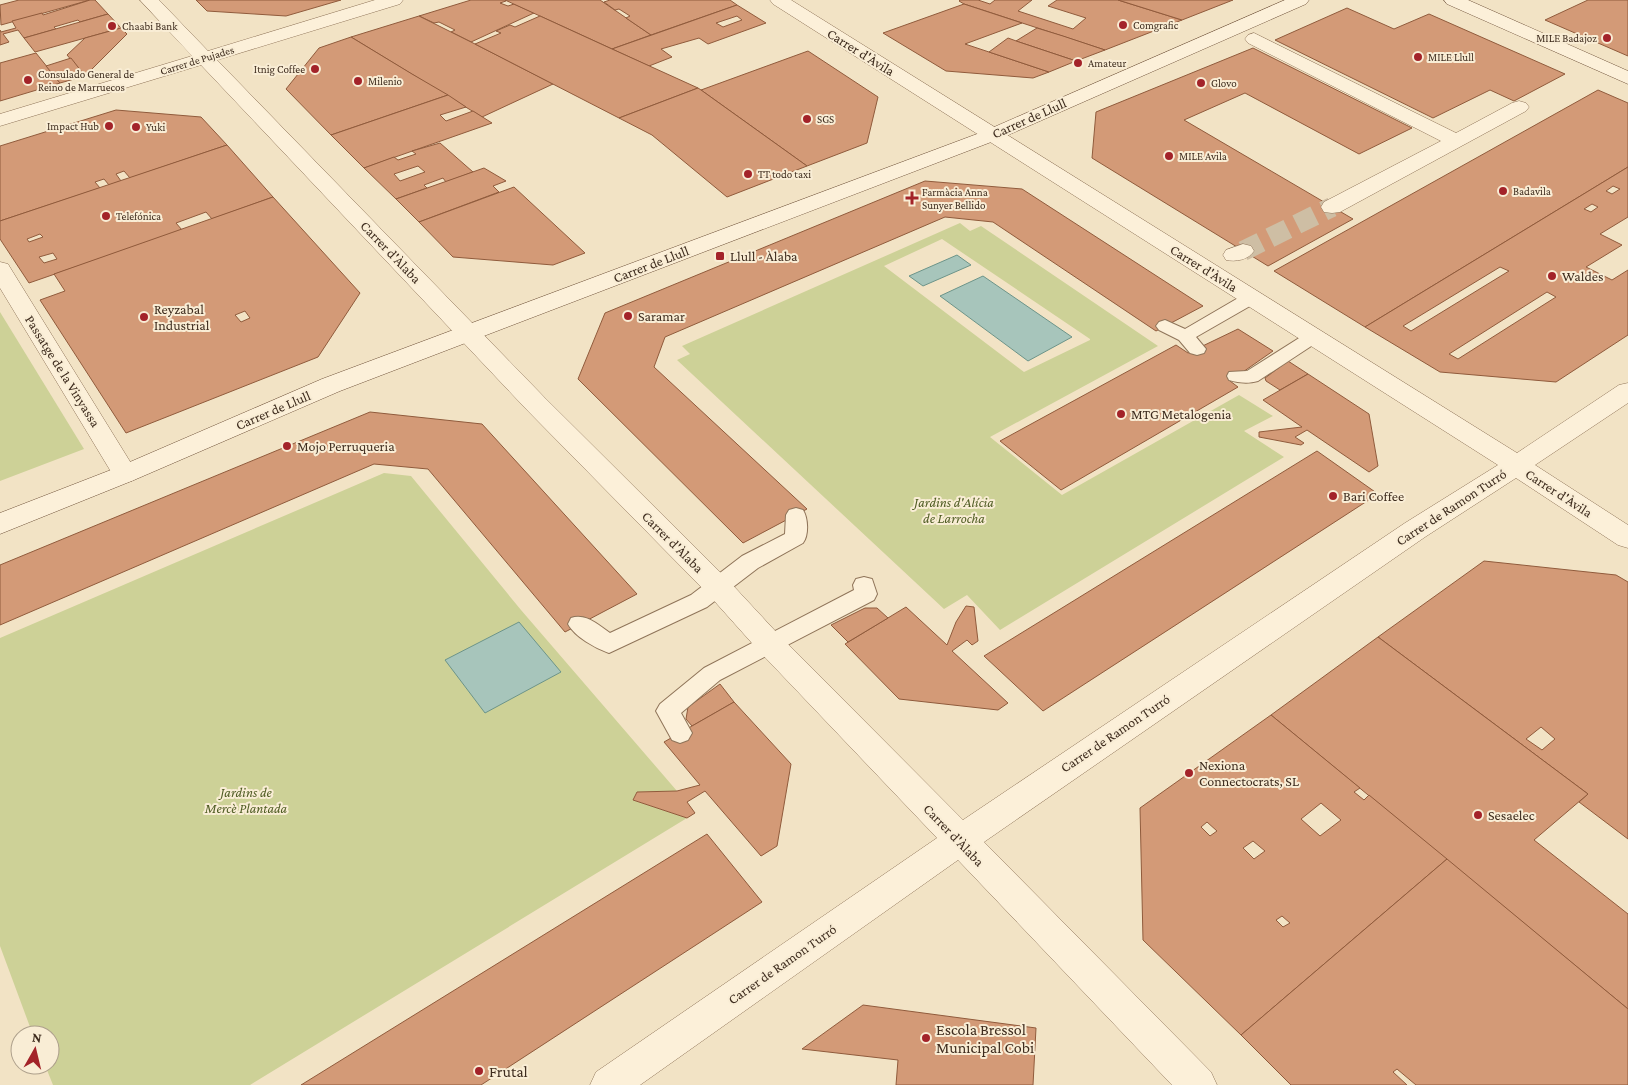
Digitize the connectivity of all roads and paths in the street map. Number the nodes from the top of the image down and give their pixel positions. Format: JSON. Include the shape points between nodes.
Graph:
{"nodes":[{"id":1,"x":149,"y":0,"type":"edge"},
{"id":2,"x":394,"y":0,"type":"edge"},
{"id":3,"x":779,"y":0,"type":"edge"},
{"id":4,"x":1300,"y":0,"type":"edge"},
{"id":5,"x":1453,"y":0,"type":"edge"},
{"id":6,"x":1254,"y":39,"type":"dead end"},
{"id":7,"x":204,"y":58,"type":"junction"},
{"id":8,"x":1628,"y":78,"type":"edge"},
{"id":9,"x":1519,"y":107,"type":"dead end"},
{"id":10,"x":0,"y":120,"type":"edge"},
{"id":11,"x":992,"y":135,"type":"junction"},
{"id":12,"x":1456,"y":141,"type":"junction"},
{"id":13,"x":1332,"y":207,"type":"tunnel mouth"},
{"id":14,"x":0,"y":269,"type":"edge"},
{"id":15,"x":1251,"y":298,"type":"junction"},
{"id":16,"x":1165,"y":326,"type":"dead end"},
{"id":17,"x":468,"y":333,"type":"junction"},
{"id":18,"x":1313,"y":337,"type":"junction"},
{"id":19,"x":1236,"y":376,"type":"dead end"},
{"id":20,"x":1628,"y":390,"type":"edge"},
{"id":21,"x":1517,"y":465,"type":"junction"},
{"id":22,"x":125,"y":474,"type":"junction"},
{"id":23,"x":796,"y":515,"type":"dead end"},
{"id":24,"x":0,"y":524,"type":"edge"},
{"id":25,"x":1628,"y":538,"type":"edge"},
{"id":26,"x":864,"y":585,"type":"dead end"},
{"id":27,"x":718,"y":587,"type":"junction"},
{"id":28,"x":579,"y":624,"type":"dead end"},
{"id":29,"x":769,"y":643,"type":"junction"},
{"id":30,"x":680,"y":733,"type":"dead end"},
{"id":31,"x":959,"y":840,"type":"junction"},
{"id":32,"x":609,"y":1085,"type":"edge"},
{"id":33,"x":1198,"y":1085,"type":"edge"}],
"edges":[{"from":1,"to":7,"type":"street","name":"Carrer d'Àlaba"},
{"from":2,"to":7,"type":"street","name":"Carrer de Pujades"},
{"from":3,"to":11,"type":"street","name":"Carrer d'Àvila"},
{"from":4,"to":11,"type":"street","name":"Carrer de Llull"},
{"from":5,"to":8,"type":"street"},
{"from":6,"to":12,"type":"street"},
{"from":7,"to":10,"type":"street","name":"Carrer de Pujades"},
{"from":7,"to":17,"type":"street","name":"Carrer d'Àlaba"},
{"from":9,"to":12,"type":"street"},
{"from":11,"to":15,"type":"street","name":"Carrer d'Àvila"},
{"from":11,"to":17,"type":"street","name":"Carrer de Llull"},
{"from":12,"to":13,"type":"street"},
{"from":14,"to":22,"type":"street","name":"Passatge de la Vinyassa"},
{"from":15,"to":16,"type":"lane","via":[[1191,342]]},
{"from":15,"to":18,"type":"street","name":"Carrer d'Àvila"},
{"from":17,"to":22,"type":"street","name":"Carrer de Llull","via":[[310,393]]},
{"from":17,"to":27,"type":"street","name":"Carrer d'Àlaba"},
{"from":18,"to":19,"type":"lane","via":[[1251,376]]},
{"from":18,"to":21,"type":"street","name":"Carrer d'Àvila"},
{"from":20,"to":21,"type":"street","name":"Carrer de Ramon Turró"},
{"from":21,"to":25,"type":"street","name":"Carrer d'Àvila"},
{"from":21,"to":31,"type":"street","name":"Carrer de Ramon Turró","via":[[1415,530]]},
{"from":22,"to":24,"type":"street","name":"Carrer de Llull"},
{"from":23,"to":27,"type":"lane","via":[[796,538],[750,562]]},
{"from":26,"to":29,"type":"lane","via":[[866,594]]},
{"from":27,"to":28,"type":"lane","via":[[699,601],[610,644]]},
{"from":27,"to":29,"type":"street","name":"Carrer d'Àlaba"},
{"from":29,"to":30,"type":"lane","via":[[712,674],[668,711]]},
{"from":29,"to":31,"type":"street","name":"Carrer d'Àlaba"},
{"from":31,"to":32,"type":"street","name":"Carrer de Ramon Turró"},
{"from":31,"to":33,"type":"street","name":"Carrer d'Àlaba"}]}
